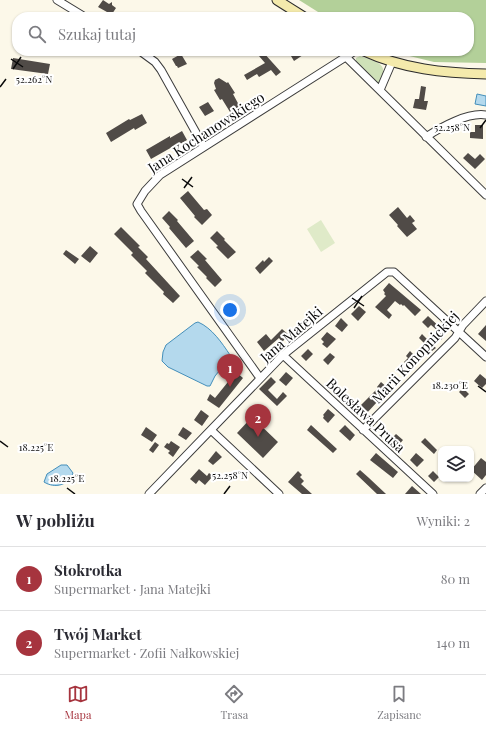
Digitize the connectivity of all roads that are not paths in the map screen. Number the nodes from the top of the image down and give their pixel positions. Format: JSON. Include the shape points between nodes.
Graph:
{"nodes":[{"id":1,"x":57,"y":0,"type":"edge"},
{"id":2,"x":278,"y":0,"type":"edge"},
{"id":3,"x":77,"y":12,"type":"edge"},
{"id":4,"x":296,"y":12,"type":"edge"},
{"id":5,"x":147,"y":56,"type":"edge"},
{"id":6,"x":377,"y":56,"type":"edge"},
{"id":7,"x":346,"y":57,"type":"joint"},
{"id":8,"x":392,"y":62,"type":"junction"},
{"id":9,"x":486,"y":74,"type":"edge"},
{"id":10,"x":380,"y":90,"type":"junction"},
{"id":11,"x":486,"y":115,"type":"edge"},
{"id":12,"x":426,"y":137,"type":"junction"},
{"id":13,"x":204,"y":147,"type":"junction"},
{"id":14,"x":486,"y":195,"type":"edge"},
{"id":15,"x":486,"y":301,"type":"edge"},
{"id":16,"x":459,"y":332,"type":"junction"},
{"id":17,"x":283,"y":355,"type":"junction"},
{"id":18,"x":486,"y":357,"type":"edge"},
{"id":19,"x":260,"y":378,"type":"junction"},
{"id":20,"x":211,"y":430,"type":"junction"},
{"id":21,"x":363,"y":430,"type":"junction"},
{"id":22,"x":486,"y":488,"type":"edge"},
{"id":23,"x":148,"y":494,"type":"edge"},
{"id":24,"x":278,"y":494,"type":"edge"},
{"id":25,"x":433,"y":494,"type":"edge"},
{"id":26,"x":480,"y":494,"type":"edge"}],
"edges":[{"from":1,"to":3,"type":"street"},
{"from":2,"to":4,"type":"main road"},
{"from":5,"to":13,"type":"street","via":[[161,70]]},
{"from":6,"to":8,"type":"main road"},
{"from":7,"to":10,"type":"street"},
{"from":7,"to":13,"type":"street","name":"Jana Kochanowskiego"},
{"from":8,"to":9,"type":"main road","via":[[421,69]]},
{"from":8,"to":10,"type":"street"},
{"from":10,"to":12,"type":"street"},
{"from":11,"to":12,"type":"street","via":[[471,115]]},
{"from":12,"to":14,"type":"street"},
{"from":13,"to":19,"type":"street","name":"Jana Kochanowskiego","via":[[160,175],[137,204]]},
{"from":15,"to":16,"type":"street","name":"Marii Konopnickiej"},
{"from":16,"to":17,"type":"street","name":"Jana Matejki","via":[[390,271]]},
{"from":16,"to":18,"type":"street"},
{"from":16,"to":21,"type":"street","name":"Marii Konopnickiej"},
{"from":17,"to":19,"type":"street","name":"Jana Matejki"},
{"from":17,"to":21,"type":"street","name":"Bolesława Prusa"},
{"from":19,"to":20,"type":"street","name":"Jana Matejki"},
{"from":20,"to":23,"type":"street","name":"Jana Matejki"},
{"from":20,"to":24,"type":"street"},
{"from":21,"to":25,"type":"street","name":"Bolesława Prusa"},
{"from":22,"to":26,"type":"street"}]}
